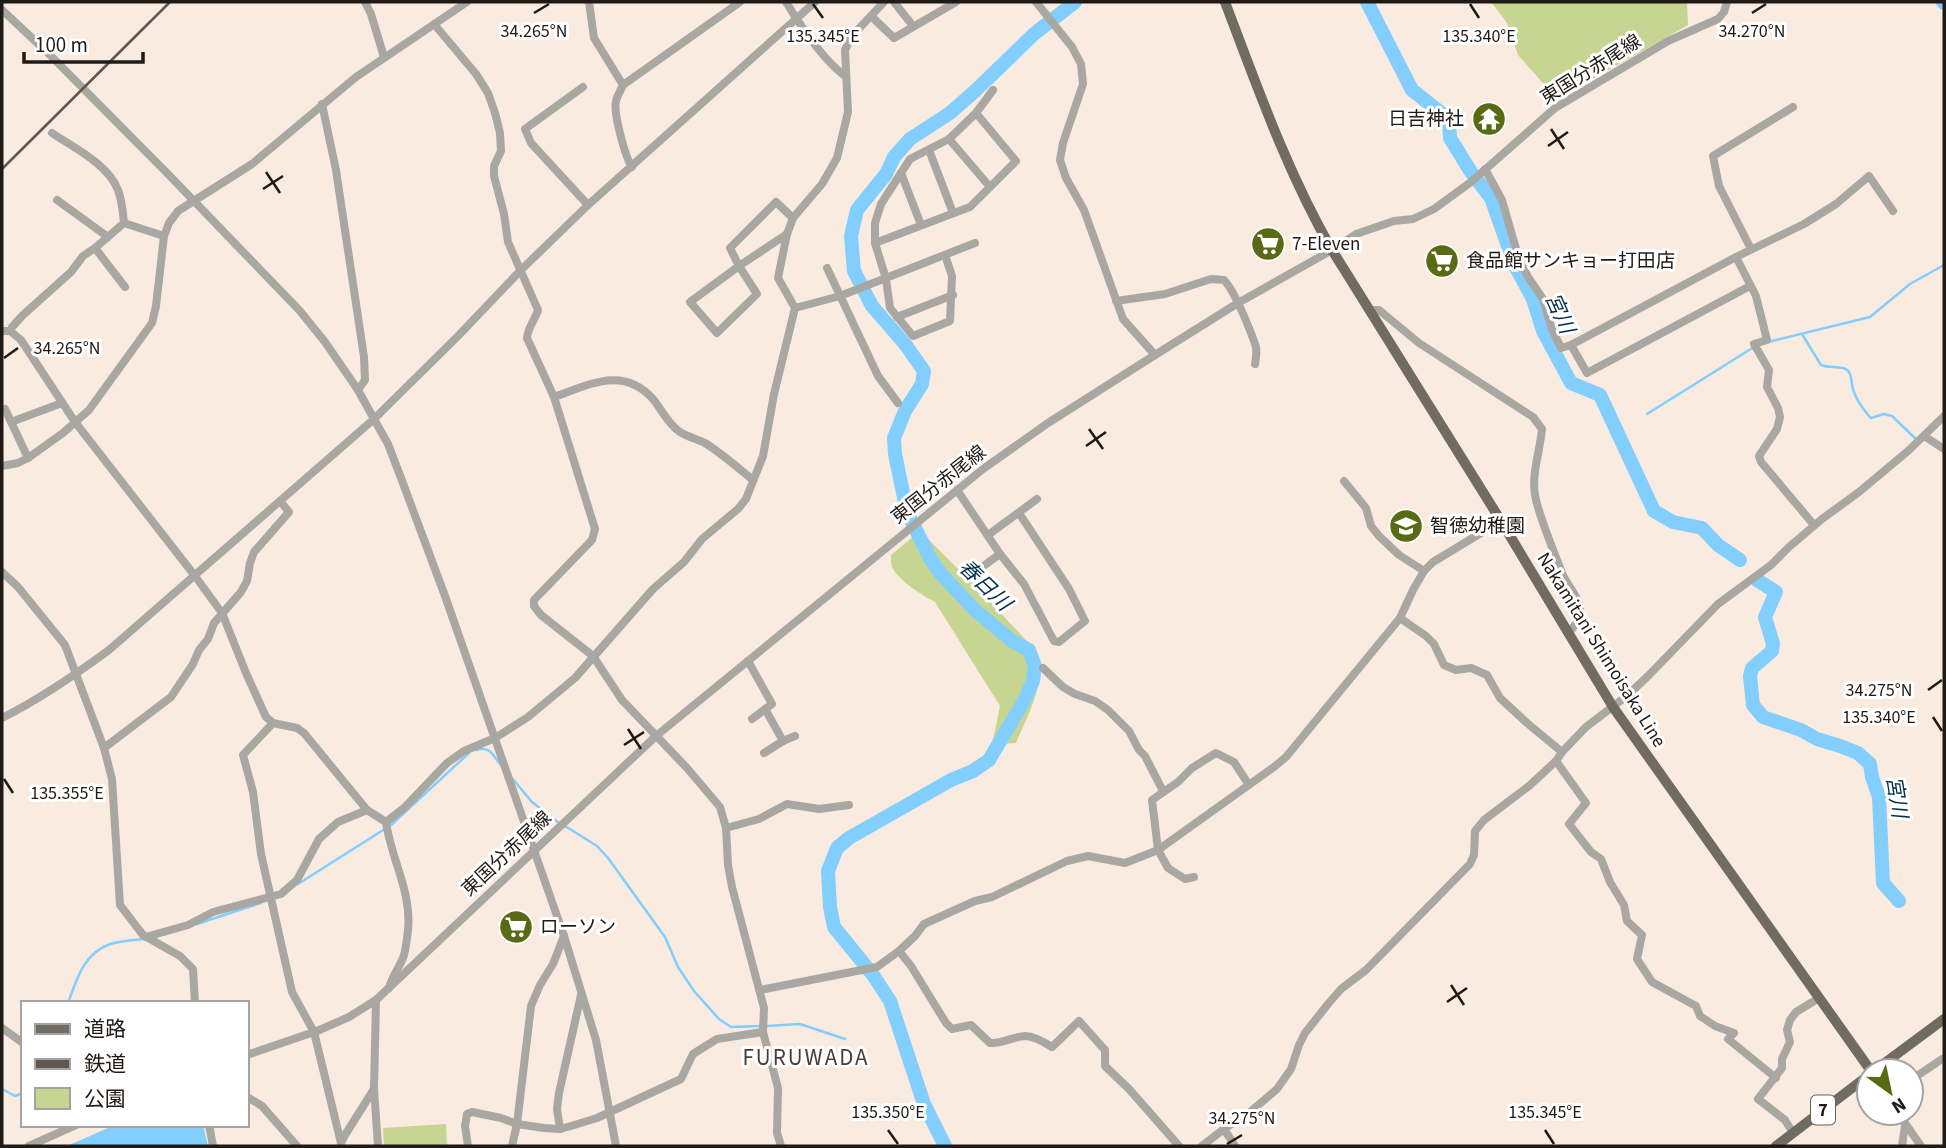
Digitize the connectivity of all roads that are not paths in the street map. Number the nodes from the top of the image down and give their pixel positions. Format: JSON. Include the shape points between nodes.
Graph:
{"nodes":[{"id":1,"x":365,"y":2,"type":"edge"},
{"id":2,"x":467,"y":2,"type":"edge"},
{"id":3,"x":589,"y":2,"type":"edge"},
{"id":4,"x":740,"y":2,"type":"edge"},
{"id":5,"x":786,"y":2,"type":"edge"},
{"id":6,"x":815,"y":2,"type":"edge"},
{"id":7,"x":884,"y":2,"type":"edge"},
{"id":8,"x":894,"y":2,"type":"edge"},
{"id":9,"x":956,"y":2,"type":"edge"},
{"id":10,"x":1036,"y":2,"type":"edge"},
{"id":11,"x":1225,"y":2,"type":"edge"},
{"id":12,"x":1727,"y":2,"type":"edge"},
{"id":13,"x":2,"y":10,"type":"edge"},
{"id":14,"x":871,"y":16,"type":"junction"},
{"id":15,"x":796,"y":19,"type":"junction"},
{"id":16,"x":434,"y":24,"type":"junction"},
{"id":17,"x":913,"y":26,"type":"junction"},
{"id":18,"x":384,"y":57,"type":"junction"},
{"id":19,"x":845,"y":76,"type":"junction"},
{"id":20,"x":624,"y":85,"type":"junction"},
{"id":21,"x":583,"y":87,"type":"dead end"},
{"id":22,"x":993,"y":90,"type":"dead end"},
{"id":23,"x":322,"y":104,"type":"junction"},
{"id":24,"x":1793,"y":107,"type":"dead end"},
{"id":25,"x":976,"y":113,"type":"junction"},
{"id":26,"x":52,"y":132,"type":"dead end"},
{"id":27,"x":949,"y":139,"type":"junction"},
{"id":28,"x":929,"y":150,"type":"junction"},
{"id":29,"x":632,"y":167,"type":"junction"},
{"id":30,"x":1482,"y":171,"type":"junction"},
{"id":31,"x":901,"y":173,"type":"junction"},
{"id":32,"x":990,"y":187,"type":"junction"},
{"id":33,"x":57,"y":200,"type":"dead end"},
{"id":34,"x":194,"y":200,"type":"junction"},
{"id":35,"x":588,"y":205,"type":"junction"},
{"id":36,"x":1893,"y":211,"type":"dead end"},
{"id":37,"x":953,"y":213,"type":"junction"},
{"id":38,"x":793,"y":218,"type":"junction"},
{"id":39,"x":124,"y":223,"type":"junction"},
{"id":40,"x":921,"y":225,"type":"junction"},
{"id":41,"x":786,"y":234,"type":"junction"},
{"id":42,"x":164,"y":236,"type":"junction"},
{"id":43,"x":108,"y":237,"type":"junction"},
{"id":44,"x":874,"y":243,"type":"junction"},
{"id":45,"x":975,"y":243,"type":"dead end"},
{"id":46,"x":95,"y":248,"type":"junction"},
{"id":47,"x":1332,"y":250,"type":"junction"},
{"id":48,"x":1751,"y":250,"type":"junction"},
{"id":49,"x":945,"y":255,"type":"junction"},
{"id":50,"x":1736,"y":257,"type":"junction"},
{"id":51,"x":739,"y":266,"type":"junction"},
{"id":52,"x":827,"y":268,"type":"dead end"},
{"id":53,"x":520,"y":271,"type":"junction"},
{"id":54,"x":882,"y":280,"type":"junction"},
{"id":55,"x":1750,"y":286,"type":"junction"},
{"id":56,"x":125,"y":287,"type":"dead end"},
{"id":57,"x":953,"y":295,"type":"junction"},
{"id":58,"x":840,"y":296,"type":"junction"},
{"id":59,"x":1116,"y":301,"type":"junction"},
{"id":60,"x":1238,"y":303,"type":"junction"},
{"id":61,"x":795,"y":308,"type":"junction"},
{"id":62,"x":1370,"y":310,"type":"junction"},
{"id":63,"x":897,"y":317,"type":"junction"},
{"id":64,"x":6,"y":331,"type":"edge"},
{"id":65,"x":1572,"y":345,"type":"junction"},
{"id":66,"x":1155,"y":355,"type":"junction"},
{"id":67,"x":1255,"y":364,"type":"dead end"},
{"id":68,"x":358,"y":390,"type":"junction"},
{"id":69,"x":554,"y":397,"type":"junction"},
{"id":70,"x":62,"y":403,"type":"junction"},
{"id":71,"x":898,"y":403,"type":"dead end"},
{"id":72,"x":5,"y":409,"type":"dead end"},
{"id":73,"x":1944,"y":416,"type":"edge"},
{"id":74,"x":374,"y":419,"type":"junction"},
{"id":75,"x":11,"y":422,"type":"junction"},
{"id":76,"x":75,"y":422,"type":"junction"},
{"id":77,"x":1924,"y":436,"type":"junction"},
{"id":78,"x":1944,"y":449,"type":"edge"},
{"id":79,"x":28,"y":458,"type":"junction"},
{"id":80,"x":2,"y":466,"type":"edge"},
{"id":81,"x":752,"y":479,"type":"junction"},
{"id":82,"x":1344,"y":481,"type":"dead end"},
{"id":83,"x":957,"y":491,"type":"junction"},
{"id":84,"x":1037,"y":499,"type":"dead end"},
{"id":85,"x":280,"y":501,"type":"junction"},
{"id":86,"x":1019,"y":513,"type":"junction"},
{"id":87,"x":1501,"y":521,"type":"junction"},
{"id":88,"x":1814,"y":526,"type":"junction"},
{"id":89,"x":988,"y":535,"type":"junction"},
{"id":90,"x":1000,"y":554,"type":"junction"},
{"id":91,"x":2,"y":572,"type":"edge"},
{"id":92,"x":1424,"y":572,"type":"junction"},
{"id":93,"x":971,"y":575,"type":"dead end"},
{"id":94,"x":195,"y":576,"type":"junction"},
{"id":95,"x":222,"y":613,"type":"junction"},
{"id":96,"x":1400,"y":618,"type":"junction"},
{"id":97,"x":1568,"y":634,"type":"junction"},
{"id":98,"x":593,"y":656,"type":"junction"},
{"id":99,"x":748,"y":661,"type":"junction"},
{"id":100,"x":1043,"y":668,"type":"dead end"},
{"id":101,"x":76,"y":674,"type":"junction"},
{"id":102,"x":1613,"y":707,"type":"junction"},
{"id":103,"x":765,"y":709,"type":"junction"},
{"id":104,"x":2,"y":718,"type":"edge"},
{"id":105,"x":752,"y":719,"type":"dead end"},
{"id":106,"x":273,"y":723,"type":"junction"},
{"id":107,"x":656,"y":736,"type":"junction"},
{"id":108,"x":795,"y":736,"type":"dead end"},
{"id":109,"x":495,"y":738,"type":"junction"},
{"id":110,"x":783,"y":741,"type":"junction"},
{"id":111,"x":104,"y":748,"type":"junction"},
{"id":112,"x":764,"y":752,"type":"dead end"},
{"id":113,"x":1562,"y":752,"type":"junction"},
{"id":114,"x":1556,"y":761,"type":"junction"},
{"id":115,"x":1249,"y":785,"type":"junction"},
{"id":116,"x":1163,"y":791,"type":"junction"},
{"id":117,"x":849,"y":805,"type":"dead end"},
{"id":118,"x":367,"y":810,"type":"junction"},
{"id":119,"x":386,"y":822,"type":"junction"},
{"id":120,"x":726,"y":828,"type":"junction"},
{"id":121,"x":1158,"y":850,"type":"junction"},
{"id":122,"x":534,"y":851,"type":"junction"},
{"id":123,"x":1195,"y":877,"type":"dead end"},
{"id":124,"x":271,"y":897,"type":"junction"},
{"id":125,"x":564,"y":936,"type":"junction"},
{"id":126,"x":146,"y":937,"type":"junction"},
{"id":127,"x":899,"y":951,"type":"junction"},
{"id":128,"x":389,"y":988,"type":"junction"},
{"id":129,"x":760,"y":990,"type":"junction"},
{"id":130,"x":582,"y":993,"type":"junction"},
{"id":131,"x":1819,"y":998,"type":"junction"},
{"id":132,"x":376,"y":1000,"type":"junction"},
{"id":133,"x":195,"y":1001,"type":"edge"},
{"id":134,"x":1944,"y":1019,"type":"edge"},
{"id":135,"x":2,"y":1028,"type":"edge"},
{"id":136,"x":314,"y":1032,"type":"junction"},
{"id":137,"x":763,"y":1032,"type":"junction"},
{"id":138,"x":21,"y":1042,"type":"edge"},
{"id":139,"x":248,"y":1055,"type":"edge"},
{"id":140,"x":1860,"y":1057,"type":"edge"},
{"id":141,"x":1892,"y":1057,"type":"edge"},
{"id":142,"x":1944,"y":1059,"type":"edge"},
{"id":143,"x":1925,"y":1070,"type":"edge"},
{"id":144,"x":1776,"y":1078,"type":"junction"},
{"id":145,"x":1855,"y":1085,"type":"edge"},
{"id":146,"x":374,"y":1089,"type":"junction"},
{"id":147,"x":248,"y":1098,"type":"edge"},
{"id":148,"x":610,"y":1112,"type":"junction"},
{"id":149,"x":517,"y":1124,"type":"junction"},
{"id":150,"x":72,"y":1127,"type":"edge"},
{"id":151,"x":209,"y":1127,"type":"edge"},
{"id":152,"x":1905,"y":1127,"type":"edge"},
{"id":153,"x":1906,"y":1127,"type":"edge"},
{"id":154,"x":560,"y":1129,"type":"junction"},
{"id":155,"x":1224,"y":1129,"type":"junction"},
{"id":156,"x":1793,"y":1133,"type":"junction"},
{"id":157,"x":341,"y":1145,"type":"edge"},
{"id":158,"x":29,"y":1146,"type":"edge"},
{"id":159,"x":213,"y":1146,"type":"edge"},
{"id":160,"x":297,"y":1146,"type":"edge"},
{"id":161,"x":379,"y":1146,"type":"edge"},
{"id":162,"x":468,"y":1146,"type":"edge"},
{"id":163,"x":512,"y":1146,"type":"edge"},
{"id":164,"x":616,"y":1146,"type":"edge"},
{"id":165,"x":781,"y":1146,"type":"edge"},
{"id":166,"x":1179,"y":1146,"type":"edge"},
{"id":167,"x":1202,"y":1146,"type":"edge"},
{"id":168,"x":1235,"y":1146,"type":"edge"},
{"id":169,"x":1776,"y":1146,"type":"edge"},
{"id":170,"x":1901,"y":1146,"type":"edge"},
{"id":171,"x":1921,"y":1146,"type":"edge"}],
"edges":[{"from":1,"to":18,"type":"street"},
{"from":2,"to":16,"type":"street"},
{"from":3,"to":20,"type":"street","via":[[594,38]]},
{"from":4,"to":20,"type":"street"},
{"from":5,"to":15,"type":"street"},
{"from":6,"to":15,"type":"street"},
{"from":7,"to":14,"type":"street"},
{"from":8,"to":17,"type":"street"},
{"from":9,"to":17,"type":"street"},
{"from":10,"to":59,"type":"street","via":[[1082,64],[1083,84],[1060,160],[1084,210]]},
{"from":11,"to":47,"type":"main road","name":"Nakamitani Shimoisaka Line","via":[[1294,178]]},
{"from":12,"to":30,"type":"street","name":"東国分赤尾線","via":[[1717,19],[1668,41],[1555,108]]},
{"from":13,"to":34,"type":"street"},
{"from":14,"to":17,"type":"street","via":[[894,38]]},
{"from":14,"to":19,"type":"street","via":[[845,50]]},
{"from":15,"to":19,"type":"street"},
{"from":15,"to":29,"type":"street"},
{"from":16,"to":18,"type":"street"},
{"from":16,"to":53,"type":"street","via":[[476,74],[495,113],[501,151],[494,176],[508,242]]},
{"from":18,"to":23,"type":"street"},
{"from":19,"to":38,"type":"street","via":[[848,112],[837,158]]},
{"from":20,"to":29,"type":"street","via":[[615,101]]},
{"from":21,"to":35,"type":"street","via":[[525,129],[531,143]]},
{"from":22,"to":25,"type":"street"},
{"from":23,"to":34,"type":"street","via":[[252,164]]},
{"from":23,"to":68,"type":"street","via":[[364,357],[365,380]]},
{"from":24,"to":48,"type":"street","via":[[1713,156],[1719,186]]},
{"from":25,"to":27,"type":"street"},
{"from":25,"to":32,"type":"street","via":[[1016,161]]},
{"from":26,"to":39,"type":"street","via":[[110,176],[118,190]]},
{"from":27,"to":28,"type":"street"},
{"from":27,"to":32,"type":"street"},
{"from":28,"to":31,"type":"street","via":[[909,159]]},
{"from":28,"to":37,"type":"street"},
{"from":29,"to":35,"type":"street"},
{"from":30,"to":47,"type":"street","name":"東国分赤尾線","via":[[1434,209],[1356,234]]},
{"from":30,"to":65,"type":"street","via":[[1502,200],[1520,259],[1543,299],[1561,348]]},
{"from":31,"to":40,"type":"street"},
{"from":31,"to":44,"type":"street","via":[[881,204]]},
{"from":32,"to":37,"type":"street","via":[[970,207]]},
{"from":33,"to":43,"type":"street"},
{"from":34,"to":42,"type":"street","via":[[178,211]]},
{"from":34,"to":68,"type":"street","via":[[300,311]]},
{"from":35,"to":53,"type":"street"},
{"from":36,"to":48,"type":"street","via":[[1869,176],[1836,204]]},
{"from":37,"to":40,"type":"street"},
{"from":38,"to":41,"type":"street"},
{"from":38,"to":51,"type":"street","via":[[776,202],[730,248]]},
{"from":39,"to":42,"type":"street"},
{"from":39,"to":43,"type":"street"},
{"from":40,"to":44,"type":"street"},
{"from":41,"to":51,"type":"street"},
{"from":41,"to":61,"type":"street","via":[[778,278]]},
{"from":42,"to":76,"type":"street","via":[[152,323],[89,410]]},
{"from":43,"to":46,"type":"street"},
{"from":44,"to":54,"type":"street"},
{"from":45,"to":49,"type":"street"},
{"from":46,"to":56,"type":"street"},
{"from":46,"to":64,"type":"street"},
{"from":47,"to":60,"type":"street","name":"東国分赤尾線"},
{"from":47,"to":62,"type":"main road","name":"Nakamitani Shimoisaka Line"},
{"from":48,"to":50,"type":"street"},
{"from":49,"to":54,"type":"street"},
{"from":49,"to":57,"type":"street"},
{"from":50,"to":55,"type":"street"},
{"from":50,"to":65,"type":"street"},
{"from":51,"to":51,"type":"street","via":[[757,294],[717,334],[690,302]]},
{"from":52,"to":58,"type":"street"},
{"from":53,"to":69,"type":"street","via":[[538,310],[527,338]]},
{"from":53,"to":74,"type":"street"},
{"from":54,"to":58,"type":"street"},
{"from":54,"to":63,"type":"street"},
{"from":55,"to":65,"type":"street","via":[[1587,373]]},
{"from":55,"to":88,"type":"street","via":[[1767,340],[1754,344],[1769,370],[1767,387],[1780,417],[1759,456]]},
{"from":57,"to":63,"type":"street"},
{"from":57,"to":63,"type":"street","via":[[950,321],[913,336]]},
{"from":58,"to":61,"type":"street"},
{"from":58,"to":71,"type":"street","via":[[878,376]]},
{"from":59,"to":60,"type":"street","via":[[1165,294],[1218,278],[1229,286]]},
{"from":59,"to":66,"type":"street","via":[[1123,319]]},
{"from":60,"to":66,"type":"street","name":"東国分赤尾線"},
{"from":60,"to":67,"type":"street","via":[[1256,348]]},
{"from":61,"to":81,"type":"street","via":[[763,456]]},
{"from":62,"to":87,"type":"main road","name":"Nakamitani Shimoisaka Line"},
{"from":62,"to":97,"type":"street","via":[[1379,310],[1419,344],[1533,417],[1542,429],[1535,498],[1563,575],[1579,601],[1580,617]]},
{"from":64,"to":70,"type":"street","via":[[22,340]]},
{"from":66,"to":83,"type":"street","name":"東国分赤尾線","via":[[1048,423]]},
{"from":68,"to":74,"type":"street"},
{"from":69,"to":81,"type":"street","via":[[604,379],[628,381],[642,388],[680,432],[705,443]]},
{"from":69,"to":98,"type":"street","via":[[595,536],[534,600],[534,606]]},
{"from":70,"to":75,"type":"street"},
{"from":70,"to":76,"type":"street"},
{"from":72,"to":75,"type":"street"},
{"from":73,"to":77,"type":"street"},
{"from":74,"to":85,"type":"street"},
{"from":74,"to":109,"type":"street","via":[[388,444],[446,596]]},
{"from":75,"to":79,"type":"street"},
{"from":76,"to":79,"type":"street"},
{"from":76,"to":94,"type":"street"},
{"from":77,"to":78,"type":"street"},
{"from":77,"to":88,"type":"street"},
{"from":79,"to":80,"type":"street"},
{"from":81,"to":98,"type":"street","via":[[738,509],[702,539]]},
{"from":82,"to":92,"type":"street","via":[[1366,508],[1378,537]]},
{"from":83,"to":89,"type":"street"},
{"from":83,"to":99,"type":"street","name":"東国分赤尾線"},
{"from":84,"to":86,"type":"street"},
{"from":85,"to":94,"type":"street"},
{"from":85,"to":95,"type":"street","via":[[289,512],[254,552],[247,581]]},
{"from":86,"to":89,"type":"street"},
{"from":86,"to":90,"type":"street","via":[[1085,621],[1059,642],[1054,641],[1024,584]]},
{"from":87,"to":92,"type":"street"},
{"from":87,"to":97,"type":"main road","name":"Nakamitani Shimoisaka Line"},
{"from":88,"to":102,"type":"street","via":[[1718,604]]},
{"from":89,"to":90,"type":"street"},
{"from":90,"to":93,"type":"street"},
{"from":91,"to":101,"type":"street","via":[[65,645]]},
{"from":92,"to":96,"type":"street"},
{"from":94,"to":95,"type":"street"},
{"from":94,"to":101,"type":"street"},
{"from":95,"to":106,"type":"street","via":[[258,703]]},
{"from":95,"to":111,"type":"street","via":[[170,696]]},
{"from":96,"to":113,"type":"street","via":[[1434,644],[1444,665],[1487,675],[1500,698]]},
{"from":96,"to":115,"type":"street","via":[[1286,757]]},
{"from":97,"to":102,"type":"main road","name":"Nakamitani Shimoisaka Line"},
{"from":98,"to":107,"type":"street","via":[[622,700]]},
{"from":98,"to":109,"type":"street","via":[[575,678]]},
{"from":99,"to":103,"type":"street","via":[[772,704]]},
{"from":99,"to":107,"type":"street","name":"東国分赤尾線"},
{"from":100,"to":116,"type":"street","via":[[1063,687],[1096,701],[1129,731]]},
{"from":101,"to":104,"type":"street"},
{"from":101,"to":111,"type":"street"},
{"from":102,"to":113,"type":"street"},
{"from":102,"to":131,"type":"main road","name":"Nakamitani Shimoisaka Line"},
{"from":103,"to":105,"type":"street"},
{"from":103,"to":110,"type":"street"},
{"from":106,"to":118,"type":"street","via":[[304,733]]},
{"from":106,"to":124,"type":"street","via":[[243,755]]},
{"from":107,"to":120,"type":"street","via":[[720,807]]},
{"from":107,"to":122,"type":"street","name":"東国分赤尾線"},
{"from":108,"to":110,"type":"street"},
{"from":109,"to":119,"type":"street","via":[[447,763]]},
{"from":109,"to":122,"type":"street"},
{"from":110,"to":112,"type":"street"},
{"from":111,"to":126,"type":"street","via":[[112,779],[120,905]]},
{"from":113,"to":114,"type":"street"},
{"from":114,"to":144,"type":"street","via":[[1586,803],[1569,824],[1601,859],[1627,921],[1642,935],[1637,959],[1652,982],[1696,1006],[1700,1016],[1715,1026],[1734,1033],[1728,1039]]},
{"from":114,"to":155,"type":"street","via":[[1484,820],[1475,831],[1475,855],[1466,869],[1328,1004],[1305,1033],[1292,1069],[1277,1089]]},
{"from":115,"to":116,"type":"street","via":[[1234,762],[1216,753]]},
{"from":115,"to":121,"type":"street"},
{"from":116,"to":121,"type":"street","via":[[1152,800]]},
{"from":117,"to":120,"type":"street","via":[[787,804],[759,819]]},
{"from":118,"to":119,"type":"street"},
{"from":118,"to":124,"type":"street","via":[[338,822],[319,839],[297,880]]},
{"from":119,"to":128,"type":"street","via":[[405,885],[409,917],[403,957]]},
{"from":120,"to":129,"type":"street","via":[[732,887]]},
{"from":121,"to":123,"type":"street","via":[[1168,868],[1185,879]]},
{"from":121,"to":127,"type":"street","via":[[1125,863],[1088,856],[1067,861],[924,924]]},
{"from":122,"to":125,"type":"street"},
{"from":122,"to":128,"type":"street","name":"東国分赤尾線"},
{"from":124,"to":126,"type":"street"},
{"from":124,"to":136,"type":"street","via":[[292,992]]},
{"from":125,"to":130,"type":"street"},
{"from":125,"to":149,"type":"street","via":[[531,1006]]},
{"from":126,"to":133,"type":"street","via":[[193,969]]},
{"from":127,"to":129,"type":"street","via":[[877,967]]},
{"from":127,"to":166,"type":"street","via":[[952,1029],[971,1025],[990,1043],[1026,1036],[1052,1046],[1079,1021],[1105,1050],[1105,1066]]},
{"from":128,"to":132,"type":"street","name":"東国分赤尾線"},
{"from":129,"to":137,"type":"street"},
{"from":130,"to":148,"type":"street"},
{"from":130,"to":154,"type":"street","via":[[558,1093]]},
{"from":131,"to":140,"type":"main road","name":"Nakamitani Shimoisaka Line"},
{"from":131,"to":144,"type":"street","via":[[1790,1020],[1790,1042]]},
{"from":132,"to":136,"type":"street","name":"東国分赤尾線"},
{"from":132,"to":146,"type":"street"},
{"from":134,"to":141,"type":"main road","number":"7"},
{"from":135,"to":138,"type":"street"},
{"from":136,"to":139,"type":"street","name":"東国分赤尾線"},
{"from":136,"to":157,"type":"street"},
{"from":137,"to":148,"type":"street","via":[[717,1039],[693,1054],[681,1079]]},
{"from":137,"to":165,"type":"street","via":[[778,1088]]},
{"from":142,"to":143,"type":"street"},
{"from":144,"to":156,"type":"street","via":[[1758,1099],[1785,1120]]},
{"from":145,"to":156,"type":"main road","number":"7"},
{"from":146,"to":157,"type":"street"},
{"from":146,"to":161,"type":"street"},
{"from":147,"to":160,"type":"street","via":[[262,1105]]},
{"from":148,"to":154,"type":"street"},
{"from":148,"to":164,"type":"street"},
{"from":149,"to":154,"type":"street"},
{"from":149,"to":162,"type":"street","via":[[467,1114]]},
{"from":149,"to":163,"type":"street"},
{"from":150,"to":158,"type":"street"},
{"from":151,"to":159,"type":"street"},
{"from":152,"to":170,"type":"street"},
{"from":153,"to":171,"type":"street"},
{"from":155,"to":167,"type":"street"},
{"from":155,"to":168,"type":"street"},
{"from":156,"to":169,"type":"main road","number":"7"}]}
